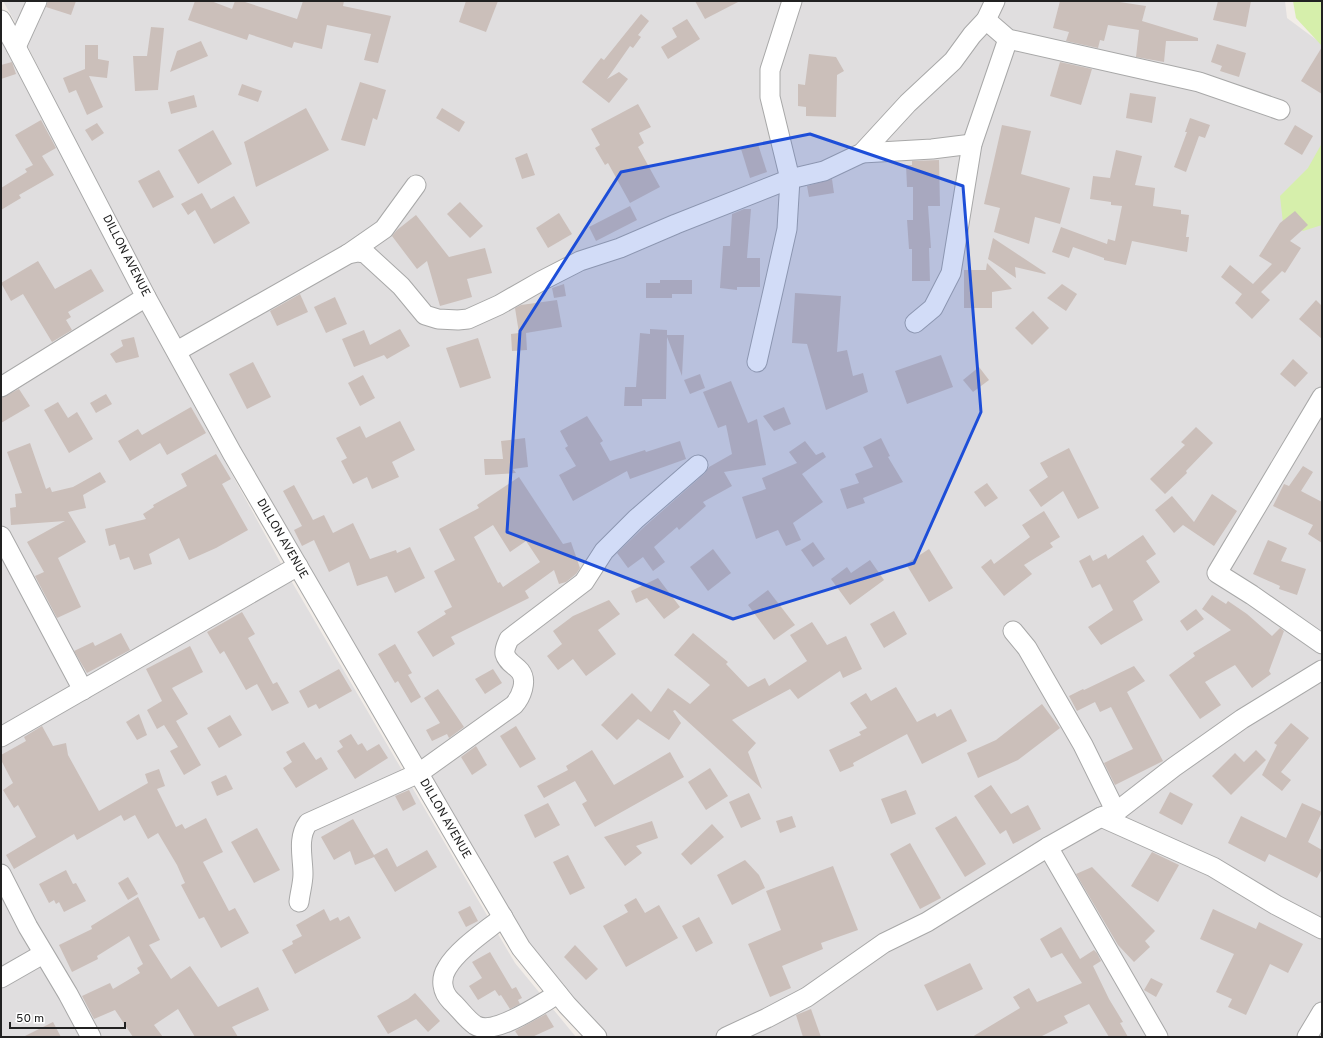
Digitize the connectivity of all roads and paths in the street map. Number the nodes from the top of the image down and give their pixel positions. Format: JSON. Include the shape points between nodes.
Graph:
{"nodes":[{"id":1,"x":36,"y":1,"type":"edge"},
{"id":2,"x":792,"y":1,"type":"edge"},
{"id":3,"x":994,"y":1,"type":"edge"},
{"id":4,"x":1,"y":20,"type":"edge"},
{"id":5,"x":986,"y":20,"type":"junction"},
{"id":6,"x":1008,"y":39,"type":"junction"},
{"id":7,"x":16,"y":47,"type":"junction"},
{"id":8,"x":1280,"y":110,"type":"dead end"},
{"id":9,"x":972,"y":144,"type":"junction"},
{"id":10,"x":862,"y":153,"type":"junction"},
{"id":11,"x":790,"y":179,"type":"junction"},
{"id":12,"x":416,"y":184,"type":"dead end"},
{"id":13,"x":348,"y":254,"type":"junction"},
{"id":14,"x":146,"y":297,"type":"junction"},
{"id":15,"x":915,"y":323,"type":"dead end"},
{"id":16,"x":177,"y":352,"type":"junction"},
{"id":17,"x":757,"y":362,"type":"dead end"},
{"id":18,"x":1,"y":387,"type":"edge"},
{"id":19,"x":1322,"y":397,"type":"edge"},
{"id":20,"x":698,"y":465,"type":"dead end"},
{"id":21,"x":1,"y":536,"type":"edge"},
{"id":22,"x":298,"y":566,"type":"junction"},
{"id":23,"x":1013,"y":631,"type":"dead end"},
{"id":24,"x":1322,"y":644,"type":"edge"},
{"id":25,"x":1322,"y":670,"type":"edge"},
{"id":26,"x":83,"y":690,"type":"junction"},
{"id":27,"x":1,"y":737,"type":"edge"},
{"id":28,"x":418,"y":773,"type":"junction"},
{"id":29,"x":1108,"y":815,"type":"junction"},
{"id":30,"x":1048,"y":847,"type":"junction"},
{"id":31,"x":1,"y":874,"type":"edge"},
{"id":32,"x":299,"y":902,"type":"dead end"},
{"id":33,"x":503,"y":917,"type":"junction"},
{"id":34,"x":1322,"y":929,"type":"edge"},
{"id":35,"x":43,"y":954,"type":"junction"},
{"id":36,"x":1,"y":978,"type":"edge"},
{"id":37,"x":558,"y":994,"type":"junction"},
{"id":38,"x":1322,"y":1012,"type":"edge"},
{"id":39,"x":91,"y":1037,"type":"edge"},
{"id":40,"x":597,"y":1037,"type":"edge"},
{"id":41,"x":726,"y":1037,"type":"edge"},
{"id":42,"x":1158,"y":1037,"type":"edge"},
{"id":43,"x":1308,"y":1037,"type":"edge"}],
"edges":[{"from":1,"to":7,"type":"street"},
{"from":2,"to":11,"type":"street","via":[[770,70],[770,97]]},
{"from":3,"to":5,"type":"street"},
{"from":4,"to":7,"type":"street","name":"DILLON AVENUE"},
{"from":5,"to":6,"type":"street"},
{"from":5,"to":10,"type":"street","via":[[953,61],[908,103]]},
{"from":6,"to":8,"type":"street","via":[[1199,82]]},
{"from":6,"to":9,"type":"street"},
{"from":7,"to":14,"type":"street","name":"DILLON AVENUE"},
{"from":9,"to":10,"type":"street"},
{"from":9,"to":15,"type":"street","via":[[951,273],[933,308]]},
{"from":10,"to":11,"type":"street","via":[[824,170]]},
{"from":11,"to":13,"type":"street","via":[[620,248],[580,261],[468,319],[438,319],[425,315],[401,286],[365,253]]},
{"from":11,"to":17,"type":"street","via":[[787,230]]},
{"from":12,"to":13,"type":"street","via":[[384,229]]},
{"from":13,"to":16,"type":"street"},
{"from":14,"to":16,"type":"street","name":"DILLON AVENUE"},
{"from":14,"to":18,"type":"street"},
{"from":16,"to":22,"type":"street","name":"DILLON AVENUE"},
{"from":19,"to":24,"type":"street","via":[[1217,573]]},
{"from":20,"to":28,"type":"street","via":[[636,519],[604,551],[584,582],[509,639],[505,654],[520,671],[523,680],[522,694],[514,705]]},
{"from":21,"to":26,"type":"street"},
{"from":22,"to":26,"type":"street"},
{"from":22,"to":28,"type":"street","name":"DILLON AVENUE"},
{"from":23,"to":29,"type":"street","via":[[1027,648],[1083,745]]},
{"from":25,"to":29,"type":"street","via":[[1242,719]]},
{"from":26,"to":27,"type":"street"},
{"from":28,"to":32,"type":"street","via":[[308,823],[300,853],[303,875]]},
{"from":28,"to":33,"type":"street","name":"DILLON AVENUE"},
{"from":29,"to":30,"type":"street"},
{"from":29,"to":34,"type":"street","via":[[1213,867]]},
{"from":30,"to":41,"type":"street","via":[[927,922],[884,943],[807,996]]},
{"from":30,"to":42,"type":"street"},
{"from":31,"to":35,"type":"street"},
{"from":33,"to":37,"type":"street","name":"DILLON AVENUE","via":[[522,948]]},
{"from":33,"to":37,"type":"street","via":[[453,959],[446,970],[443,985],[445,994],[475,1025],[483,1027],[495,1027],[506,1023]]},
{"from":35,"to":36,"type":"street"},
{"from":35,"to":39,"type":"street"},
{"from":37,"to":40,"type":"street","name":"DILLON AVENUE"},
{"from":38,"to":43,"type":"street"}]}
